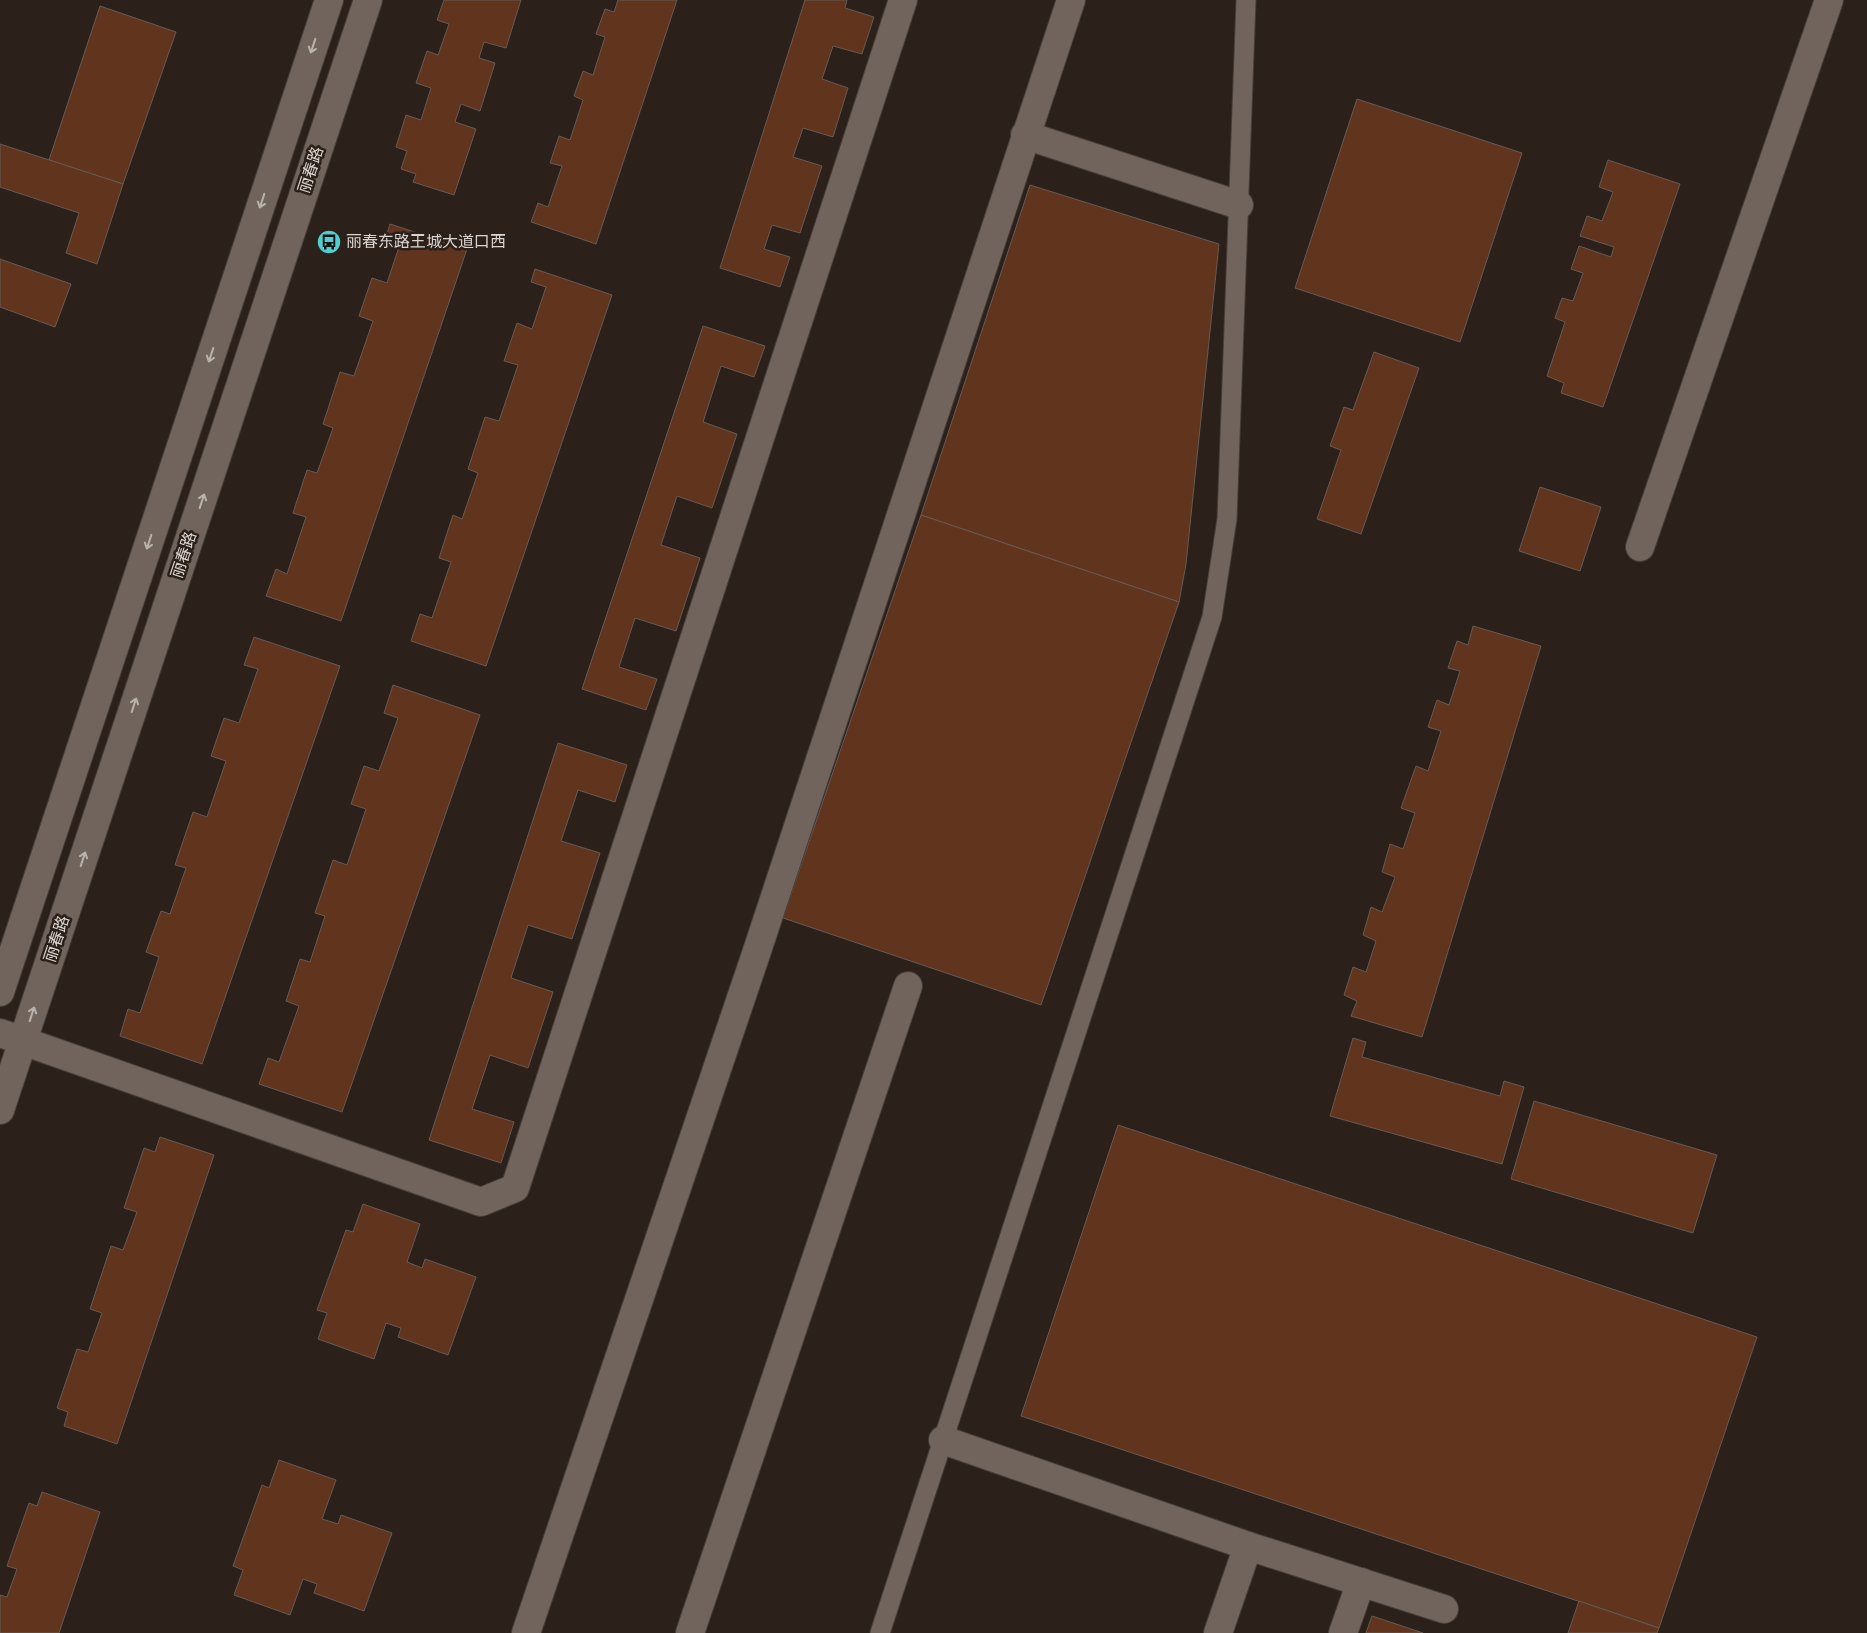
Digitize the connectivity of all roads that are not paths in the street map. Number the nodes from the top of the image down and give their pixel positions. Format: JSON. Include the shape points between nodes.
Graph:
{"nodes":[{"id":1,"x":329,"y":0,"type":"edge"},
{"id":2,"x":368,"y":0,"type":"edge"},
{"id":3,"x":903,"y":0,"type":"edge"},
{"id":4,"x":1071,"y":0,"type":"edge"},
{"id":5,"x":1246,"y":0,"type":"edge"},
{"id":6,"x":1829,"y":0,"type":"edge"},
{"id":7,"x":1025,"y":135,"type":"junction"},
{"id":8,"x":1239,"y":205,"type":"junction"},
{"id":9,"x":1640,"y":547,"type":"dead end"},
{"id":10,"x":908,"y":986,"type":"dead end"},
{"id":11,"x":0,"y":992,"type":"edge"},
{"id":12,"x":11,"y":1038,"type":"edge"},
{"id":13,"x":0,"y":1110,"type":"edge"},
{"id":14,"x":943,"y":1440,"type":"junction"},
{"id":15,"x":1248,"y":1546,"type":"junction"},
{"id":16,"x":1361,"y":1582,"type":"junction"},
{"id":17,"x":1444,"y":1608,"type":"dead end"},
{"id":18,"x":526,"y":1633,"type":"edge"},
{"id":19,"x":690,"y":1633,"type":"edge"},
{"id":20,"x":880,"y":1633,"type":"edge"},
{"id":21,"x":1218,"y":1633,"type":"edge"},
{"id":22,"x":1343,"y":1633,"type":"edge"}],
"edges":[{"from":1,"to":11,"type":"street","one_way":true},
{"from":12,"to":2,"type":"street","name":"丽春路","one_way":true},
{"from":3,"to":12,"type":"street","via":[[515,1188],[481,1202]]},
{"from":4,"to":7,"type":"street"},
{"from":5,"to":8,"type":"lane"},
{"from":6,"to":9,"type":"street"},
{"from":7,"to":8,"type":"street"},
{"from":7,"to":18,"type":"street","via":[[757,951]]},
{"from":8,"to":14,"type":"lane","via":[[1227,518],[1212,617]]},
{"from":10,"to":19,"type":"street"},
{"from":12,"to":13,"type":"street","name":"丽春路"},
{"from":14,"to":15,"type":"street"},
{"from":14,"to":20,"type":"lane"},
{"from":15,"to":16,"type":"street"},
{"from":15,"to":21,"type":"street"},
{"from":16,"to":17,"type":"street"},
{"from":16,"to":22,"type":"street"}]}
